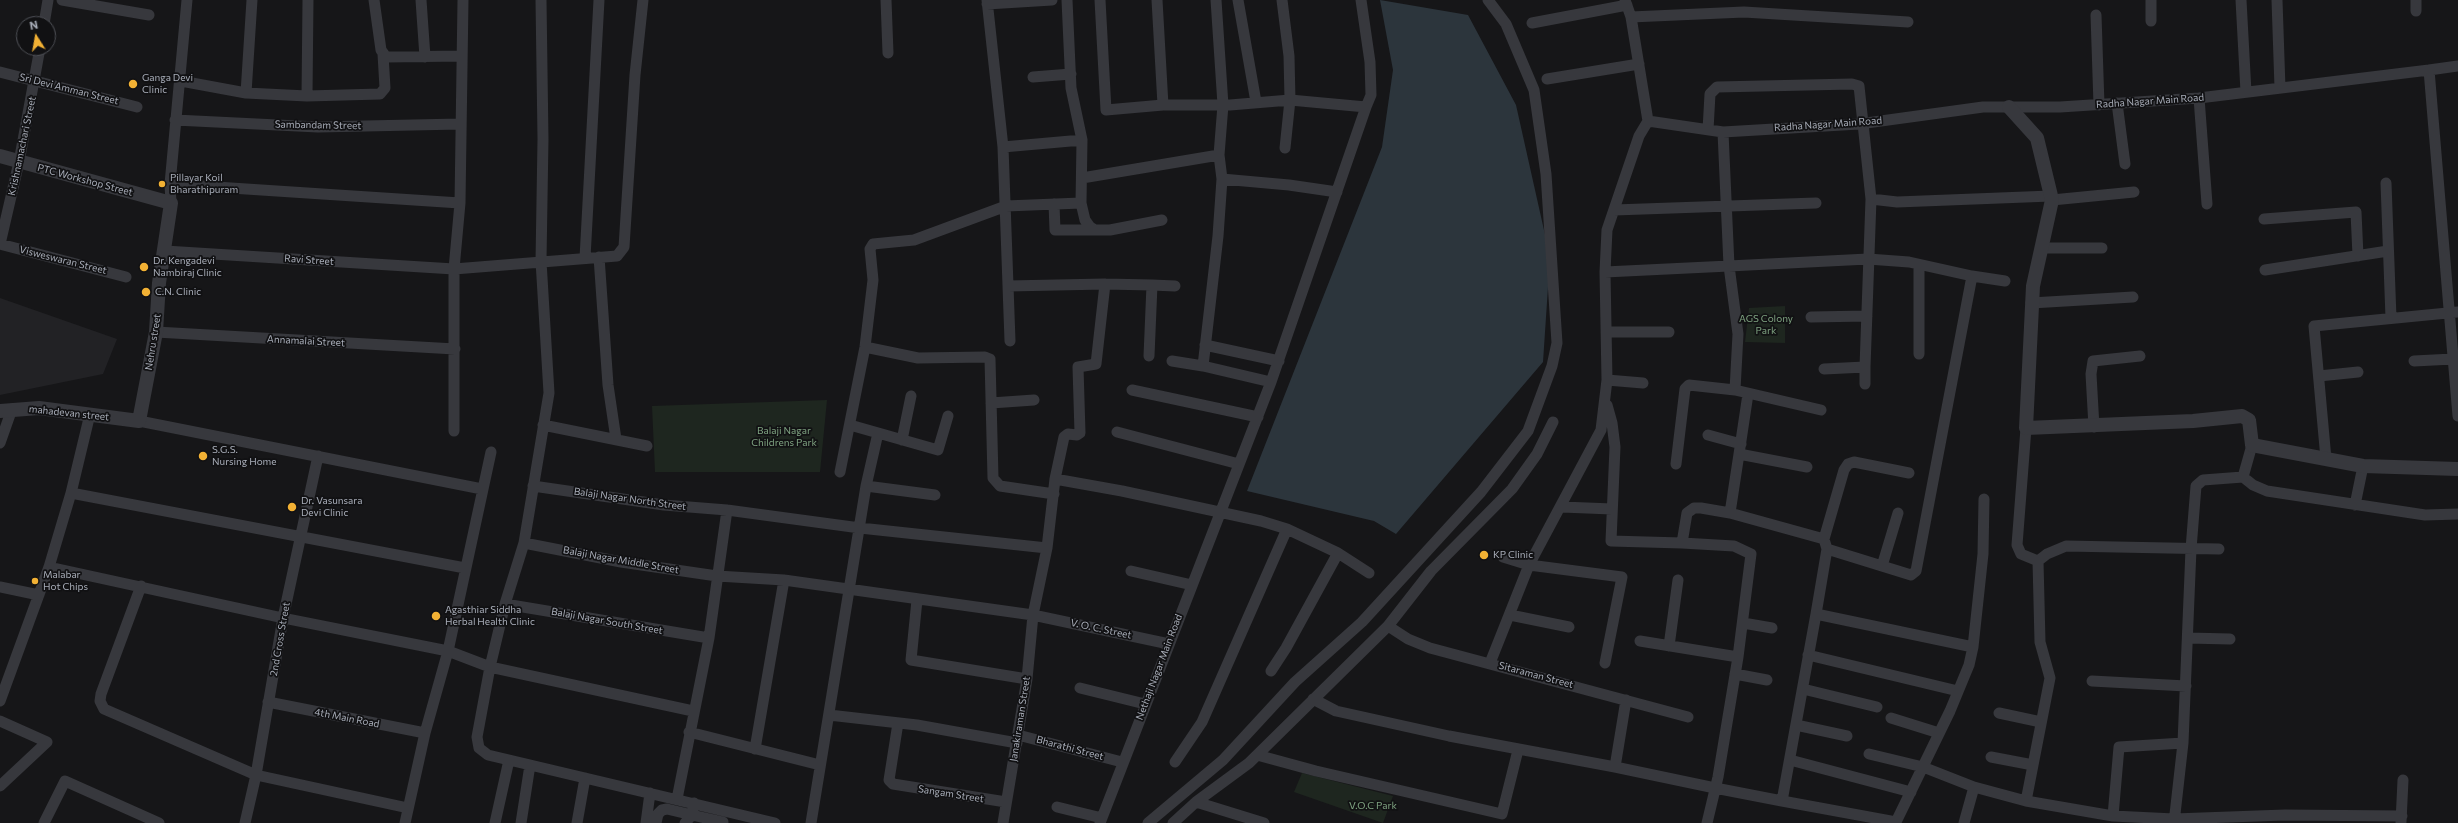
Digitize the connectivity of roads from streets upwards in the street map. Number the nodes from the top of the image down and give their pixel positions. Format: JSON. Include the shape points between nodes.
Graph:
{"nodes":[{"id":1,"x":48,"y":0,"type":"edge"},
{"id":2,"x":62,"y":0,"type":"edge"},
{"id":3,"x":187,"y":0,"type":"edge"},
{"id":4,"x":252,"y":0,"type":"edge"},
{"id":5,"x":308,"y":0,"type":"edge"},
{"id":6,"x":374,"y":0,"type":"edge"},
{"id":7,"x":421,"y":0,"type":"edge"},
{"id":8,"x":463,"y":0,"type":"edge"},
{"id":9,"x":541,"y":0,"type":"edge"},
{"id":10,"x":599,"y":0,"type":"edge"},
{"id":11,"x":643,"y":0,"type":"edge"},
{"id":12,"x":886,"y":0,"type":"edge"},
{"id":13,"x":1045,"y":0,"type":"edge"},
{"id":14,"x":1052,"y":0,"type":"edge"},
{"id":15,"x":1067,"y":0,"type":"edge"},
{"id":16,"x":1100,"y":0,"type":"edge"},
{"id":17,"x":1156,"y":0,"type":"edge"},
{"id":18,"x":1216,"y":0,"type":"edge"},
{"id":19,"x":1238,"y":0,"type":"edge"},
{"id":20,"x":1282,"y":0,"type":"edge"},
{"id":21,"x":1361,"y":0,"type":"edge"},
{"id":22,"x":1488,"y":0,"type":"edge"},
{"id":23,"x":2151,"y":0,"type":"edge"},
{"id":24,"x":2241,"y":0,"type":"edge"},
{"id":25,"x":2277,"y":0,"type":"edge"},
{"id":26,"x":987,"y":2,"type":"edge"},
{"id":27,"x":1626,"y":3,"type":"edge"},
{"id":28,"x":148,"y":15,"type":"dead end"},
{"id":29,"x":2096,"y":15,"type":"dead end"},
{"id":30,"x":45,"y":16,"type":"edge"},
{"id":31,"x":1631,"y":17,"type":"junction"},
{"id":32,"x":2151,"y":21,"type":"dead end"},
{"id":33,"x":1908,"y":22,"type":"dead end"},
{"id":34,"x":1532,"y":23,"type":"dead end"},
{"id":35,"x":888,"y":53,"type":"dead end"},
{"id":36,"x":383,"y":54,"type":"junction"},
{"id":37,"x":39,"y":56,"type":"edge"},
{"id":38,"x":462,"y":56,"type":"junction"},
{"id":39,"x":425,"y":57,"type":"junction"},
{"id":40,"x":1639,"y":64,"type":"junction"},
{"id":41,"x":2458,"y":66,"type":"edge"},
{"id":42,"x":2429,"y":70,"type":"junction"},
{"id":43,"x":0,"y":72,"type":"edge"},
{"id":44,"x":1071,"y":74,"type":"junction"},
{"id":45,"x":1033,"y":77,"type":"dead end"},
{"id":46,"x":1547,"y":79,"type":"dead end"},
{"id":47,"x":36,"y":80,"type":"junction"},
{"id":48,"x":181,"y":81,"type":"junction"},
{"id":49,"x":2280,"y":88,"type":"junction"},
{"id":50,"x":2246,"y":92,"type":"junction"},
{"id":51,"x":246,"y":93,"type":"junction"},
{"id":52,"x":307,"y":96,"type":"junction"},
{"id":53,"x":2199,"y":98,"type":"junction"},
{"id":54,"x":1290,"y":100,"type":"junction"},
{"id":55,"x":1256,"y":102,"type":"junction"},
{"id":56,"x":2117,"y":103,"type":"junction"},
{"id":57,"x":1163,"y":105,"type":"junction"},
{"id":58,"x":1223,"y":105,"type":"junction"},
{"id":59,"x":2099,"y":105,"type":"junction"},
{"id":60,"x":137,"y":107,"type":"dead end"},
{"id":61,"x":1366,"y":107,"type":"junction"},
{"id":62,"x":2009,"y":107,"type":"junction"},
{"id":63,"x":175,"y":120,"type":"junction"},
{"id":64,"x":1648,"y":121,"type":"junction"},
{"id":65,"x":460,"y":124,"type":"junction"},
{"id":66,"x":1863,"y":124,"type":"junction"},
{"id":67,"x":1708,"y":130,"type":"junction"},
{"id":68,"x":1723,"y":132,"type":"junction"},
{"id":69,"x":1082,"y":140,"type":"junction"},
{"id":70,"x":1003,"y":147,"type":"junction"},
{"id":71,"x":1285,"y":148,"type":"dead end"},
{"id":72,"x":1219,"y":155,"type":"junction"},
{"id":73,"x":0,"y":156,"type":"edge"},
{"id":74,"x":19,"y":162,"type":"junction"},
{"id":75,"x":2125,"y":164,"type":"dead end"},
{"id":76,"x":1082,"y":178,"type":"junction"},
{"id":77,"x":1222,"y":179,"type":"junction"},
{"id":78,"x":170,"y":184,"type":"junction"},
{"id":79,"x":2386,"y":184,"type":"dead end"},
{"id":80,"x":1336,"y":192,"type":"junction"},
{"id":81,"x":2134,"y":192,"type":"dead end"},
{"id":82,"x":2051,"y":198,"type":"junction"},
{"id":83,"x":1870,"y":199,"type":"junction"},
{"id":84,"x":171,"y":203,"type":"junction"},
{"id":85,"x":460,"y":203,"type":"junction"},
{"id":86,"x":1081,"y":203,"type":"junction"},
{"id":87,"x":1816,"y":203,"type":"dead end"},
{"id":88,"x":1054,"y":204,"type":"junction"},
{"id":89,"x":2207,"y":204,"type":"dead end"},
{"id":90,"x":1726,"y":205,"type":"junction"},
{"id":91,"x":1006,"y":206,"type":"junction"},
{"id":92,"x":1614,"y":210,"type":"junction"},
{"id":93,"x":2264,"y":219,"type":"dead end"},
{"id":94,"x":1162,"y":220,"type":"dead end"},
{"id":95,"x":1095,"y":230,"type":"junction"},
{"id":96,"x":0,"y":244,"type":"edge"},
{"id":97,"x":2042,"y":248,"type":"junction"},
{"id":98,"x":2102,"y":248,"type":"dead end"},
{"id":99,"x":164,"y":251,"type":"junction"},
{"id":100,"x":2388,"y":251,"type":"junction"},
{"id":101,"x":2358,"y":256,"type":"junction"},
{"id":102,"x":599,"y":257,"type":"junction"},
{"id":103,"x":585,"y":258,"type":"junction"},
{"id":104,"x":1868,"y":259,"type":"junction"},
{"id":105,"x":541,"y":261,"type":"junction"},
{"id":106,"x":1919,"y":265,"type":"junction"},
{"id":107,"x":1729,"y":266,"type":"junction"},
{"id":108,"x":454,"y":270,"type":"junction"},
{"id":109,"x":2265,"y":270,"type":"dead end"},
{"id":110,"x":1605,"y":272,"type":"junction"},
{"id":111,"x":1972,"y":276,"type":"junction"},
{"id":112,"x":126,"y":277,"type":"dead end"},
{"id":113,"x":2005,"y":281,"type":"dead end"},
{"id":114,"x":1105,"y":284,"type":"junction"},
{"id":115,"x":1152,"y":285,"type":"junction"},
{"id":116,"x":1008,"y":286,"type":"junction"},
{"id":117,"x":1175,"y":286,"type":"dead end"},
{"id":118,"x":2133,"y":297,"type":"dead end"},
{"id":119,"x":2031,"y":303,"type":"junction"},
{"id":120,"x":2454,"y":313,"type":"edge"},
{"id":121,"x":1867,"y":316,"type":"junction"},
{"id":122,"x":1811,"y":317,"type":"dead end"},
{"id":123,"x":2391,"y":318,"type":"junction"},
{"id":124,"x":156,"y":332,"type":"junction"},
{"id":125,"x":1606,"y":332,"type":"junction"},
{"id":126,"x":1669,"y":332,"type":"dead end"},
{"id":127,"x":1010,"y":341,"type":"dead end"},
{"id":128,"x":1205,"y":345,"type":"junction"},
{"id":129,"x":865,"y":347,"type":"junction"},
{"id":130,"x":455,"y":350,"type":"junction"},
{"id":131,"x":1919,"y":354,"type":"dead end"},
{"id":132,"x":1148,"y":356,"type":"dead end"},
{"id":133,"x":2140,"y":356,"type":"dead end"},
{"id":134,"x":2453,"y":359,"type":"junction"},
{"id":135,"x":1172,"y":361,"type":"dead end"},
{"id":136,"x":1279,"y":361,"type":"junction"},
{"id":137,"x":2414,"y":361,"type":"dead end"},
{"id":138,"x":1203,"y":366,"type":"junction"},
{"id":139,"x":1865,"y":367,"type":"junction"},
{"id":140,"x":1824,"y":369,"type":"dead end"},
{"id":141,"x":2358,"y":372,"type":"dead end"},
{"id":142,"x":2319,"y":376,"type":"junction"},
{"id":143,"x":1607,"y":380,"type":"junction"},
{"id":144,"x":1271,"y":382,"type":"junction"},
{"id":145,"x":1642,"y":382,"type":"dead end"},
{"id":146,"x":1865,"y":384,"type":"dead end"},
{"id":147,"x":1132,"y":390,"type":"dead end"},
{"id":148,"x":1735,"y":390,"type":"junction"},
{"id":149,"x":1748,"y":394,"type":"junction"},
{"id":150,"x":911,"y":396,"type":"dead end"},
{"id":151,"x":1034,"y":400,"type":"dead end"},
{"id":152,"x":1606,"y":402,"type":"junction"},
{"id":153,"x":991,"y":403,"type":"junction"},
{"id":154,"x":6,"y":410,"type":"edge"},
{"id":155,"x":1822,"y":410,"type":"dead end"},
{"id":156,"x":90,"y":414,"type":"junction"},
{"id":157,"x":948,"y":416,"type":"dead end"},
{"id":158,"x":2458,"y":416,"type":"edge"},
{"id":159,"x":1258,"y":417,"type":"junction"},
{"id":160,"x":139,"y":421,"type":"junction"},
{"id":161,"x":1554,"y":422,"type":"dead end"},
{"id":162,"x":543,"y":425,"type":"junction"},
{"id":163,"x":850,"y":425,"type":"junction"},
{"id":164,"x":2094,"y":426,"type":"junction"},
{"id":165,"x":2026,"y":428,"type":"junction"},
{"id":166,"x":454,"y":430,"type":"dead end"},
{"id":167,"x":1118,"y":432,"type":"dead end"},
{"id":168,"x":878,"y":433,"type":"junction"},
{"id":169,"x":1708,"y":435,"type":"dead end"},
{"id":170,"x":616,"y":440,"type":"junction"},
{"id":171,"x":902,"y":440,"type":"junction"},
{"id":172,"x":0,"y":443,"type":"edge"},
{"id":173,"x":2252,"y":445,"type":"junction"},
{"id":174,"x":647,"y":446,"type":"dead end"},
{"id":175,"x":1740,"y":449,"type":"junction"},
{"id":176,"x":490,"y":452,"type":"dead end"},
{"id":177,"x":318,"y":456,"type":"junction"},
{"id":178,"x":2326,"y":459,"type":"junction"},
{"id":179,"x":1239,"y":464,"type":"junction"},
{"id":180,"x":1676,"y":464,"type":"dead end"},
{"id":181,"x":2363,"y":466,"type":"junction"},
{"id":182,"x":1807,"y":467,"type":"dead end"},
{"id":183,"x":2458,"y":468,"type":"edge"},
{"id":184,"x":840,"y":472,"type":"dead end"},
{"id":185,"x":1909,"y":472,"type":"dead end"},
{"id":186,"x":2243,"y":477,"type":"junction"},
{"id":187,"x":1055,"y":479,"type":"junction"},
{"id":188,"x":533,"y":486,"type":"junction"},
{"id":189,"x":866,"y":486,"type":"junction"},
{"id":190,"x":482,"y":489,"type":"junction"},
{"id":191,"x":71,"y":493,"type":"junction"},
{"id":192,"x":1054,"y":494,"type":"junction"},
{"id":193,"x":935,"y":495,"type":"dead end"},
{"id":194,"x":1984,"y":498,"type":"dead end"},
{"id":195,"x":2355,"y":505,"type":"junction"},
{"id":196,"x":1562,"y":507,"type":"junction"},
{"id":197,"x":1612,"y":509,"type":"junction"},
{"id":198,"x":727,"y":510,"type":"junction"},
{"id":199,"x":1220,"y":512,"type":"junction"},
{"id":200,"x":1730,"y":513,"type":"junction"},
{"id":201,"x":1898,"y":513,"type":"dead end"},
{"id":202,"x":2458,"y":514,"type":"edge"},
{"id":203,"x":860,"y":528,"type":"junction"},
{"id":204,"x":1287,"y":529,"type":"junction"},
{"id":205,"x":301,"y":537,"type":"junction"},
{"id":206,"x":1682,"y":542,"type":"junction"},
{"id":207,"x":524,"y":543,"type":"junction"},
{"id":208,"x":1825,"y":544,"type":"junction"},
{"id":209,"x":1047,"y":548,"type":"junction"},
{"id":210,"x":2190,"y":549,"type":"junction"},
{"id":211,"x":2220,"y":549,"type":"dead end"},
{"id":212,"x":1338,"y":553,"type":"junction"},
{"id":213,"x":1503,"y":557,"type":"dead end"},
{"id":214,"x":2038,"y":562,"type":"junction"},
{"id":215,"x":1529,"y":565,"type":"junction"},
{"id":216,"x":1882,"y":566,"type":"junction"},
{"id":217,"x":49,"y":567,"type":"junction"},
{"id":218,"x":465,"y":568,"type":"junction"},
{"id":219,"x":1131,"y":571,"type":"dead end"},
{"id":220,"x":1369,"y":573,"type":"dead end"},
{"id":221,"x":718,"y":576,"type":"junction"},
{"id":222,"x":784,"y":580,"type":"junction"},
{"id":223,"x":1678,"y":580,"type":"dead end"},
{"id":224,"x":1192,"y":585,"type":"junction"},
{"id":225,"x":141,"y":586,"type":"junction"},
{"id":226,"x":0,"y":587,"type":"edge"},
{"id":227,"x":849,"y":590,"type":"junction"},
{"id":228,"x":39,"y":595,"type":"junction"},
{"id":229,"x":917,"y":600,"type":"junction"},
{"id":230,"x":505,"y":604,"type":"junction"},
{"id":231,"x":1816,"y":614,"type":"junction"},
{"id":232,"x":1033,"y":615,"type":"junction"},
{"id":233,"x":1510,"y":615,"type":"junction"},
{"id":234,"x":283,"y":618,"type":"junction"},
{"id":235,"x":1743,"y":623,"type":"junction"},
{"id":236,"x":1388,"y":626,"type":"junction"},
{"id":237,"x":1569,"y":627,"type":"dead end"},
{"id":238,"x":1772,"y":628,"type":"dead end"},
{"id":239,"x":709,"y":638,"type":"junction"},
{"id":240,"x":2188,"y":638,"type":"junction"},
{"id":241,"x":2230,"y":639,"type":"dead end"},
{"id":242,"x":1640,"y":641,"type":"dead end"},
{"id":243,"x":1169,"y":644,"type":"junction"},
{"id":244,"x":1669,"y":646,"type":"junction"},
{"id":245,"x":1973,"y":647,"type":"junction"},
{"id":246,"x":448,"y":651,"type":"junction"},
{"id":247,"x":1808,"y":655,"type":"junction"},
{"id":248,"x":1738,"y":657,"type":"junction"},
{"id":249,"x":1490,"y":663,"type":"junction"},
{"id":250,"x":1605,"y":663,"type":"dead end"},
{"id":251,"x":490,"y":667,"type":"junction"},
{"id":252,"x":5,"y":670,"type":"edge"},
{"id":253,"x":1271,"y":671,"type":"dead end"},
{"id":254,"x":1735,"y":674,"type":"junction"},
{"id":255,"x":1027,"y":679,"type":"junction"},
{"id":256,"x":1767,"y":680,"type":"dead end"},
{"id":257,"x":2092,"y":681,"type":"dead end"},
{"id":258,"x":2186,"y":686,"type":"junction"},
{"id":259,"x":1080,"y":688,"type":"dead end"},
{"id":260,"x":1802,"y":689,"type":"junction"},
{"id":261,"x":1958,"y":691,"type":"junction"},
{"id":262,"x":1313,"y":699,"type":"junction"},
{"id":263,"x":1626,"y":700,"type":"junction"},
{"id":264,"x":0,"y":701,"type":"edge"},
{"id":265,"x":268,"y":702,"type":"junction"},
{"id":266,"x":1145,"y":704,"type":"junction"},
{"id":267,"x":1877,"y":707,"type":"dead end"},
{"id":268,"x":693,"y":711,"type":"junction"},
{"id":269,"x":1999,"y":713,"type":"dead end"},
{"id":270,"x":829,"y":715,"type":"junction"},
{"id":271,"x":1688,"y":717,"type":"dead end"},
{"id":272,"x":1891,"y":718,"type":"dead end"},
{"id":273,"x":0,"y":721,"type":"edge"},
{"id":274,"x":2041,"y":722,"type":"junction"},
{"id":275,"x":898,"y":723,"type":"junction"},
{"id":276,"x":1796,"y":725,"type":"junction"},
{"id":277,"x":690,"y":732,"type":"junction"},
{"id":278,"x":425,"y":733,"type":"junction"},
{"id":279,"x":1940,"y":733,"type":"junction"},
{"id":280,"x":1847,"y":736,"type":"dead end"},
{"id":281,"x":1017,"y":739,"type":"junction"},
{"id":282,"x":2183,"y":743,"type":"junction"},
{"id":283,"x":755,"y":749,"type":"junction"},
{"id":284,"x":1518,"y":750,"type":"junction"},
{"id":285,"x":1869,"y":754,"type":"dead end"},
{"id":286,"x":1257,"y":755,"type":"junction"},
{"id":287,"x":1991,"y":757,"type":"dead end"},
{"id":288,"x":510,"y":760,"type":"junction"},
{"id":289,"x":1790,"y":760,"type":"junction"},
{"id":290,"x":1122,"y":762,"type":"junction"},
{"id":291,"x":1175,"y":762,"type":"dead end"},
{"id":292,"x":530,"y":765,"type":"junction"},
{"id":293,"x":820,"y":765,"type":"junction"},
{"id":294,"x":2033,"y":765,"type":"junction"},
{"id":295,"x":1615,"y":767,"type":"junction"},
{"id":296,"x":1923,"y":767,"type":"junction"},
{"id":297,"x":256,"y":775,"type":"junction"},
{"id":298,"x":585,"y":778,"type":"junction"},
{"id":299,"x":2403,"y":780,"type":"dead end"},
{"id":300,"x":0,"y":786,"type":"edge"},
{"id":301,"x":1974,"y":787,"type":"junction"},
{"id":302,"x":1715,"y":788,"type":"junction"},
{"id":303,"x":650,"y":792,"type":"junction"},
{"id":304,"x":1911,"y":792,"type":"junction"},
{"id":305,"x":677,"y":798,"type":"junction"},
{"id":306,"x":1782,"y":801,"type":"junction"},
{"id":307,"x":2026,"y":801,"type":"junction"},
{"id":308,"x":1006,"y":802,"type":"junction"},
{"id":309,"x":1196,"y":802,"type":"junction"},
{"id":310,"x":694,"y":803,"type":"junction"},
{"id":311,"x":1057,"y":807,"type":"dead end"},
{"id":312,"x":408,"y":808,"type":"junction"},
{"id":313,"x":2113,"y":816,"type":"junction"},
{"id":314,"x":691,"y":819,"type":"edge"},
{"id":315,"x":1501,"y":819,"type":"edge"},
{"id":316,"x":1101,"y":820,"type":"edge"},
{"id":317,"x":2402,"y":820,"type":"edge"},
{"id":318,"x":2174,"y":821,"type":"edge"},
{"id":319,"x":723,"y":822,"type":"dead end"},
{"id":320,"x":44,"y":823,"type":"edge"},
{"id":321,"x":159,"y":823,"type":"edge"},
{"id":322,"x":245,"y":823,"type":"edge"},
{"id":323,"x":406,"y":823,"type":"edge"},
{"id":324,"x":495,"y":823,"type":"edge"},
{"id":325,"x":520,"y":823,"type":"edge"},
{"id":326,"x":577,"y":823,"type":"edge"},
{"id":327,"x":646,"y":823,"type":"edge"},
{"id":328,"x":656,"y":823,"type":"edge"},
{"id":329,"x":773,"y":823,"type":"edge"},
{"id":330,"x":811,"y":823,"type":"edge"},
{"id":331,"x":1003,"y":823,"type":"edge"},
{"id":332,"x":1148,"y":823,"type":"edge"},
{"id":333,"x":1173,"y":823,"type":"edge"},
{"id":334,"x":1264,"y":823,"type":"edge"},
{"id":335,"x":1707,"y":823,"type":"edge"},
{"id":336,"x":1896,"y":823,"type":"edge"},
{"id":337,"x":1964,"y":823,"type":"edge"}],
"edges":[{"from":1,"to":30,"type":"street"},
{"from":2,"to":28,"type":"street"},
{"from":3,"to":48,"type":"street","name":"Nehru street"},
{"from":4,"to":51,"type":"street"},
{"from":5,"to":52,"type":"street"},
{"from":6,"to":36,"type":"street"},
{"from":7,"to":39,"type":"street"},
{"from":8,"to":38,"type":"street"},
{"from":9,"to":105,"type":"street"},
{"from":10,"to":103,"type":"street"},
{"from":11,"to":102,"type":"street","name":"Ravi Street","via":[[635,75],[624,247],[618,256]]},
{"from":12,"to":35,"type":"street"},
{"from":13,"to":14,"type":"street"},
{"from":13,"to":26,"type":"street"},
{"from":15,"to":44,"type":"street"},
{"from":16,"to":57,"type":"street","via":[[1106,110]]},
{"from":17,"to":57,"type":"street"},
{"from":18,"to":58,"type":"street"},
{"from":19,"to":55,"type":"street"},
{"from":20,"to":54,"type":"street"},
{"from":21,"to":61,"type":"street","name":"Nethaji Nagar Main Road","via":[[1370,62],[1371,95]]},
{"from":22,"to":332,"type":"street","via":[[1506,24],[1534,90],[1546,174],[1557,343],[1552,366],[1528,431],[1481,492],[1362,622],[1295,682],[1223,760]]},
{"from":23,"to":32,"type":"street"},
{"from":24,"to":50,"type":"street"},
{"from":25,"to":49,"type":"street"},
{"from":26,"to":70,"type":"street"},
{"from":27,"to":31,"type":"street"},
{"from":27,"to":34,"type":"street"},
{"from":29,"to":59,"type":"street"},
{"from":31,"to":33,"type":"street","via":[[1744,12]]},
{"from":31,"to":40,"type":"street"},
{"from":36,"to":39,"type":"street","via":[[390,58]]},
{"from":36,"to":52,"type":"street","via":[[385,88],[380,94]]},
{"from":37,"to":47,"type":"street","name":"Krishnamachari Street"},
{"from":38,"to":39,"type":"street"},
{"from":38,"to":65,"type":"street"},
{"from":40,"to":46,"type":"street"},
{"from":40,"to":64,"type":"street"},
{"from":41,"to":42,"type":"street","name":"Radha Nagar Main Road"},
{"from":42,"to":49,"type":"street","name":"Radha Nagar Main Road"},
{"from":42,"to":120,"type":"street"},
{"from":43,"to":47,"type":"street","name":"Sri Devi Amman Street"},
{"from":44,"to":45,"type":"street"},
{"from":44,"to":69,"type":"street","via":[[1071,88]]},
{"from":47,"to":60,"type":"street","name":"Sri Devi Amman Street"},
{"from":47,"to":74,"type":"street","name":"Krishnamachari Street"},
{"from":48,"to":51,"type":"street"},
{"from":48,"to":63,"type":"street","name":"Nehru street"},
{"from":49,"to":50,"type":"street","name":"Radha Nagar Main Road"},
{"from":50,"to":53,"type":"street","name":"Radha Nagar Main Road"},
{"from":51,"to":52,"type":"street"},
{"from":53,"to":56,"type":"street","name":"Radha Nagar Main Road"},
{"from":53,"to":89,"type":"street"},
{"from":54,"to":55,"type":"street"},
{"from":54,"to":61,"type":"street"},
{"from":54,"to":71,"type":"street"},
{"from":55,"to":58,"type":"street"},
{"from":56,"to":59,"type":"street","name":"Radha Nagar Main Road"},
{"from":56,"to":75,"type":"street"},
{"from":57,"to":58,"type":"street"},
{"from":58,"to":72,"type":"street"},
{"from":59,"to":62,"type":"street","name":"Radha Nagar Main Road"},
{"from":61,"to":80,"type":"street","name":"Nethaji Nagar Main Road"},
{"from":62,"to":66,"type":"street","name":"Radha Nagar Main Road","via":[[1983,107]]},
{"from":62,"to":82,"type":"street","via":[[2037,138]]},
{"from":63,"to":65,"type":"street","name":"Sambandam Street","via":[[318,127]]},
{"from":63,"to":78,"type":"street","name":"Nehru street"},
{"from":64,"to":67,"type":"street","name":"Radha Nagar Main Road"},
{"from":64,"to":92,"type":"street","via":[[1639,136]]},
{"from":65,"to":85,"type":"street"},
{"from":66,"to":67,"type":"street","via":[[1860,91],[1856,85],[1726,86],[1717,87],[1710,94]]},
{"from":66,"to":68,"type":"street","name":"Radha Nagar Main Road"},
{"from":66,"to":83,"type":"street"},
{"from":67,"to":68,"type":"street","name":"Radha Nagar Main Road"},
{"from":68,"to":90,"type":"street"},
{"from":69,"to":70,"type":"street"},
{"from":69,"to":76,"type":"street"},
{"from":70,"to":91,"type":"street"},
{"from":72,"to":76,"type":"street"},
{"from":72,"to":77,"type":"street"},
{"from":73,"to":74,"type":"street","name":"PTC Workshop Street"},
{"from":74,"to":84,"type":"street","name":"PTC Workshop Street"},
{"from":74,"to":96,"type":"street","name":"Krishnamachari Street"},
{"from":76,"to":86,"type":"street"},
{"from":77,"to":80,"type":"street"},
{"from":77,"to":128,"type":"street"},
{"from":78,"to":84,"type":"street","name":"Nehru street"},
{"from":78,"to":85,"type":"street"},
{"from":79,"to":100,"type":"street"},
{"from":80,"to":136,"type":"street","name":"Nethaji Nagar Main Road"},
{"from":81,"to":82,"type":"street"},
{"from":82,"to":83,"type":"street","via":[[1897,202]]},
{"from":82,"to":97,"type":"street"},
{"from":83,"to":104,"type":"street"},
{"from":84,"to":99,"type":"street","name":"Nehru street"},
{"from":85,"to":108,"type":"street"},
{"from":86,"to":88,"type":"street"},
{"from":86,"to":95,"type":"street","via":[[1086,220]]},
{"from":87,"to":90,"type":"street"},
{"from":88,"to":91,"type":"street"},
{"from":88,"to":95,"type":"street","via":[[1055,230]]},
{"from":90,"to":92,"type":"street"},
{"from":90,"to":107,"type":"street"},
{"from":91,"to":116,"type":"street"},
{"from":91,"to":129,"type":"street","via":[[914,240],[873,244],[870,249],[873,280]]},
{"from":92,"to":110,"type":"street","via":[[1608,230]]},
{"from":93,"to":101,"type":"street","via":[[2356,212]]},
{"from":94,"to":95,"type":"street","via":[[1110,230]]},
{"from":96,"to":112,"type":"street","name":"Visweswaran Street"},
{"from":97,"to":98,"type":"street"},
{"from":97,"to":119,"type":"street"},
{"from":99,"to":108,"type":"street","name":"Ravi Street"},
{"from":99,"to":124,"type":"street","name":"Nehru street"},
{"from":100,"to":101,"type":"street"},
{"from":100,"to":123,"type":"street"},
{"from":101,"to":109,"type":"street"},
{"from":102,"to":103,"type":"street","name":"Ravi Street"},
{"from":102,"to":170,"type":"street","via":[[608,386]]},
{"from":103,"to":105,"type":"street","name":"Ravi Street"},
{"from":104,"to":106,"type":"street"},
{"from":104,"to":107,"type":"street"},
{"from":104,"to":121,"type":"street"},
{"from":105,"to":108,"type":"street","name":"Ravi Street"},
{"from":105,"to":162,"type":"street","via":[[549,393]]},
{"from":106,"to":111,"type":"street"},
{"from":106,"to":131,"type":"street"},
{"from":107,"to":110,"type":"street"},
{"from":107,"to":148,"type":"street","via":[[1738,334]]},
{"from":108,"to":130,"type":"street"},
{"from":110,"to":125,"type":"street"},
{"from":111,"to":113,"type":"street"},
{"from":111,"to":216,"type":"street","via":[[1917,568],[1911,575]]},
{"from":114,"to":115,"type":"street"},
{"from":114,"to":116,"type":"street"},
{"from":114,"to":187,"type":"street","name":"Janakiraman Street","via":[[1096,364],[1078,367],[1080,433],[1064,437]]},
{"from":115,"to":117,"type":"street"},
{"from":115,"to":132,"type":"street"},
{"from":116,"to":127,"type":"street"},
{"from":118,"to":119,"type":"street"},
{"from":119,"to":165,"type":"street"},
{"from":120,"to":123,"type":"street"},
{"from":120,"to":134,"type":"street"},
{"from":121,"to":122,"type":"street"},
{"from":121,"to":139,"type":"street"},
{"from":123,"to":142,"type":"street","via":[[2314,326]]},
{"from":124,"to":130,"type":"street","name":"Annamalai Street"},
{"from":124,"to":160,"type":"street","name":"Nehru street"},
{"from":125,"to":126,"type":"street"},
{"from":125,"to":143,"type":"street"},
{"from":128,"to":136,"type":"street"},
{"from":128,"to":138,"type":"street"},
{"from":129,"to":153,"type":"street","via":[[918,358],[988,358],[992,364]]},
{"from":129,"to":163,"type":"street"},
{"from":130,"to":166,"type":"street"},
{"from":133,"to":164,"type":"street","via":[[2093,362],[2091,374]]},
{"from":134,"to":137,"type":"street"},
{"from":134,"to":158,"type":"street"},
{"from":135,"to":138,"type":"street"},
{"from":136,"to":144,"type":"street","name":"Nethaji Nagar Main Road"},
{"from":138,"to":144,"type":"street"},
{"from":139,"to":140,"type":"street"},
{"from":139,"to":146,"type":"street"},
{"from":141,"to":142,"type":"street"},
{"from":142,"to":178,"type":"street"},
{"from":143,"to":145,"type":"street"},
{"from":143,"to":152,"type":"street"},
{"from":144,"to":159,"type":"street","name":"Nethaji Nagar Main Road"},
{"from":147,"to":159,"type":"street"},
{"from":148,"to":149,"type":"street"},
{"from":148,"to":180,"type":"street","via":[[1689,385],[1685,388]]},
{"from":149,"to":155,"type":"street"},
{"from":149,"to":175,"type":"street"},
{"from":150,"to":171,"type":"street"},
{"from":151,"to":153,"type":"street"},
{"from":152,"to":196,"type":"street","via":[[1601,430]]},
{"from":152,"to":197,"type":"street","via":[[1615,447]]},
{"from":153,"to":192,"type":"street","via":[[993,478],[1000,486]]},
{"from":154,"to":156,"type":"street","name":"mahadevan street","via":[[39,408]]},
{"from":154,"to":172,"type":"street"},
{"from":156,"to":160,"type":"street","name":"mahadevan street"},
{"from":156,"to":191,"type":"street"},
{"from":157,"to":171,"type":"street","via":[[938,450]]},
{"from":159,"to":179,"type":"street","name":"Nethaji Nagar Main Road"},
{"from":160,"to":177,"type":"street"},
{"from":161,"to":236,"type":"street","via":[[1537,454],[1512,489],[1431,571]]},
{"from":162,"to":170,"type":"street"},
{"from":162,"to":188,"type":"street"},
{"from":163,"to":168,"type":"street"},
{"from":163,"to":184,"type":"street"},
{"from":164,"to":165,"type":"street"},
{"from":164,"to":173,"type":"street","via":[[2242,416],[2249,420]]},
{"from":165,"to":214,"type":"street","via":[[2017,546],[2021,554]]},
{"from":167,"to":179,"type":"street"},
{"from":168,"to":171,"type":"street"},
{"from":168,"to":189,"type":"street"},
{"from":169,"to":175,"type":"street"},
{"from":170,"to":174,"type":"street"},
{"from":173,"to":178,"type":"street"},
{"from":173,"to":186,"type":"street"},
{"from":175,"to":182,"type":"street"},
{"from":175,"to":200,"type":"street"},
{"from":176,"to":190,"type":"street"},
{"from":177,"to":190,"type":"street"},
{"from":177,"to":205,"type":"street","name":"2nd Cross Street"},
{"from":178,"to":181,"type":"street"},
{"from":179,"to":199,"type":"street","name":"Nethaji Nagar Main Road"},
{"from":181,"to":183,"type":"street"},
{"from":181,"to":195,"type":"street"},
{"from":185,"to":208,"type":"street","via":[[1854,462],[1848,464],[1844,470]]},
{"from":186,"to":195,"type":"street","via":[[2267,491]]},
{"from":186,"to":210,"type":"street","via":[[2203,480],[2196,486]]},
{"from":187,"to":192,"type":"street","name":"Janakiraman Street"},
{"from":187,"to":199,"type":"street"},
{"from":188,"to":198,"type":"street","name":"Balaji Nagar North Street","via":[[664,505]]},
{"from":188,"to":207,"type":"street"},
{"from":189,"to":193,"type":"street"},
{"from":189,"to":203,"type":"street"},
{"from":190,"to":218,"type":"street"},
{"from":191,"to":205,"type":"street"},
{"from":191,"to":217,"type":"street"},
{"from":192,"to":209,"type":"street","name":"Janakiraman Street"},
{"from":194,"to":245,"type":"street","via":[[1983,554]]},
{"from":195,"to":202,"type":"street","via":[[2425,515]]},
{"from":196,"to":197,"type":"street"},
{"from":196,"to":215,"type":"street"},
{"from":197,"to":206,"type":"street","via":[[1611,541]]},
{"from":198,"to":203,"type":"street","name":"Balaji Nagar North Street"},
{"from":198,"to":221,"type":"street"},
{"from":199,"to":204,"type":"street"},
{"from":199,"to":224,"type":"street","name":"Nethaji Nagar Main Road"},
{"from":200,"to":206,"type":"street","via":[[1701,508],[1690,510],[1687,513]]},
{"from":200,"to":208,"type":"street"},
{"from":201,"to":216,"type":"street"},
{"from":203,"to":209,"type":"street","name":"Balaji Nagar North Street"},
{"from":203,"to":227,"type":"street"},
{"from":204,"to":212,"type":"street"},
{"from":204,"to":291,"type":"street","via":[[1205,716]]},
{"from":205,"to":218,"type":"street"},
{"from":205,"to":234,"type":"street","name":"2nd Cross Street"},
{"from":206,"to":235,"type":"street","via":[[1734,546],[1750,554]]},
{"from":207,"to":221,"type":"street","name":"Balaji Nagar Middle Street","via":[[621,562]]},
{"from":207,"to":230,"type":"street"},
{"from":208,"to":216,"type":"street"},
{"from":208,"to":231,"type":"street"},
{"from":209,"to":232,"type":"street","name":"Janakiraman Street"},
{"from":210,"to":211,"type":"street"},
{"from":210,"to":214,"type":"street","via":[[2066,546],[2047,554]]},
{"from":210,"to":240,"type":"street"},
{"from":212,"to":220,"type":"street"},
{"from":212,"to":253,"type":"street"},
{"from":213,"to":215,"type":"street"},
{"from":214,"to":274,"type":"street","via":[[2040,642],[2050,678]]},
{"from":215,"to":233,"type":"street"},
{"from":215,"to":250,"type":"street","via":[[1622,577]]},
{"from":217,"to":225,"type":"street"},
{"from":217,"to":228,"type":"street"},
{"from":218,"to":246,"type":"street"},
{"from":219,"to":224,"type":"street"},
{"from":221,"to":222,"type":"street","name":"Balaji Nagar Middle Street"},
{"from":221,"to":239,"type":"street"},
{"from":222,"to":227,"type":"street","name":"Balaji Nagar Middle Street"},
{"from":222,"to":283,"type":"street"},
{"from":223,"to":244,"type":"street"},
{"from":224,"to":243,"type":"street","name":"Nethaji Nagar Main Road"},
{"from":225,"to":234,"type":"street"},
{"from":225,"to":297,"type":"street","via":[[101,694],[102,706]]},
{"from":226,"to":228,"type":"street"},
{"from":227,"to":229,"type":"street","name":"V. O. C. Street"},
{"from":227,"to":270,"type":"street"},
{"from":228,"to":252,"type":"street"},
{"from":229,"to":232,"type":"street","name":"V. O. C. Street"},
{"from":229,"to":255,"type":"street","via":[[911,660]]},
{"from":230,"to":239,"type":"street","name":"Balaji Nagar South Street"},
{"from":230,"to":251,"type":"street"},
{"from":231,"to":245,"type":"street"},
{"from":231,"to":247,"type":"street"},
{"from":232,"to":243,"type":"street","name":"V. O. C. Street"},
{"from":232,"to":255,"type":"street","name":"Janakiraman Street"},
{"from":233,"to":237,"type":"street"},
{"from":233,"to":249,"type":"street"},
{"from":234,"to":246,"type":"street"},
{"from":234,"to":265,"type":"street","name":"2nd Cross Street"},
{"from":235,"to":238,"type":"street"},
{"from":235,"to":248,"type":"street"},
{"from":236,"to":249,"type":"street","name":"Sitaraman Street","via":[[1419,644]]},
{"from":236,"to":262,"type":"street"},
{"from":239,"to":268,"type":"street"},
{"from":240,"to":241,"type":"street"},
{"from":240,"to":258,"type":"street"},
{"from":242,"to":244,"type":"street"},
{"from":243,"to":266,"type":"street","name":"Nethaji Nagar Main Road"},
{"from":244,"to":248,"type":"street"},
{"from":245,"to":261,"type":"street","via":[[1969,665]]},
{"from":246,"to":251,"type":"street"},
{"from":246,"to":278,"type":"street"},
{"from":247,"to":260,"type":"street"},
{"from":247,"to":261,"type":"street"},
{"from":248,"to":254,"type":"street"},
{"from":249,"to":263,"type":"street","name":"Sitaraman Street"},
{"from":251,"to":268,"type":"street"},
{"from":251,"to":288,"type":"street","via":[[477,737],[478,748],[488,755]]},
{"from":252,"to":264,"type":"street"},
{"from":254,"to":256,"type":"street"},
{"from":254,"to":302,"type":"street"},
{"from":255,"to":281,"type":"street","name":"Janakiraman Street"},
{"from":257,"to":258,"type":"street"},
{"from":258,"to":282,"type":"street"},
{"from":259,"to":266,"type":"street"},
{"from":260,"to":267,"type":"street"},
{"from":260,"to":276,"type":"street"},
{"from":261,"to":279,"type":"street"},
{"from":262,"to":284,"type":"street","via":[[1336,711]]},
{"from":262,"to":286,"type":"street"},
{"from":263,"to":271,"type":"street","name":"Sitaraman Street"},
{"from":263,"to":295,"type":"street"},
{"from":265,"to":278,"type":"street","name":"4th Main Road"},
{"from":265,"to":297,"type":"street","name":"2nd Cross Street"},
{"from":266,"to":290,"type":"street","name":"Nethaji Nagar Main Road"},
{"from":268,"to":277,"type":"street"},
{"from":269,"to":274,"type":"street"},
{"from":270,"to":275,"type":"street","name":"Bharathi Street"},
{"from":270,"to":293,"type":"street"},
{"from":272,"to":279,"type":"street"},
{"from":273,"to":300,"type":"street","via":[[47,742]]},
{"from":274,"to":294,"type":"street"},
{"from":275,"to":281,"type":"street","name":"Bharathi Street"},
{"from":275,"to":308,"type":"street","name":"Sangam Street","via":[[889,780],[896,785]]},
{"from":276,"to":280,"type":"street"},
{"from":276,"to":289,"type":"street"},
{"from":277,"to":283,"type":"street"},
{"from":277,"to":305,"type":"street"},
{"from":278,"to":312,"type":"street"},
{"from":279,"to":296,"type":"street"},
{"from":281,"to":290,"type":"street","name":"Bharathi Street"},
{"from":281,"to":308,"type":"street","name":"Janakiraman Street"},
{"from":282,"to":313,"type":"street","via":[[2119,747]]},
{"from":282,"to":318,"type":"street"},
{"from":283,"to":293,"type":"street"},
{"from":284,"to":295,"type":"street"},
{"from":284,"to":315,"type":"street"},
{"from":285,"to":296,"type":"street"},
{"from":286,"to":309,"type":"street"},
{"from":286,"to":315,"type":"street"},
{"from":287,"to":294,"type":"street"},
{"from":288,"to":292,"type":"street"},
{"from":288,"to":324,"type":"street"},
{"from":289,"to":304,"type":"street"},
{"from":289,"to":306,"type":"street"},
{"from":290,"to":316,"type":"street","name":"Nethaji Nagar Main Road"},
{"from":292,"to":298,"type":"street"},
{"from":292,"to":325,"type":"street"},
{"from":293,"to":330,"type":"street"},
{"from":294,"to":307,"type":"street"},
{"from":295,"to":302,"type":"street"},
{"from":296,"to":301,"type":"street"},
{"from":296,"to":304,"type":"street"},
{"from":297,"to":312,"type":"street"},
{"from":297,"to":322,"type":"street","name":"2nd Cross Street"},
{"from":298,"to":303,"type":"street"},
{"from":298,"to":326,"type":"street"},
{"from":299,"to":317,"type":"street"},
{"from":301,"to":307,"type":"street"},
{"from":301,"to":337,"type":"street"},
{"from":302,"to":306,"type":"street"},
{"from":302,"to":335,"type":"street"},
{"from":303,"to":305,"type":"street"},
{"from":303,"to":327,"type":"street"},
{"from":304,"to":336,"type":"street"},
{"from":305,"to":310,"type":"street"},
{"from":306,"to":336,"type":"street"},
{"from":307,"to":313,"type":"street"},
{"from":308,"to":331,"type":"street","name":"Janakiraman Street"},
{"from":309,"to":333,"type":"street"},
{"from":309,"to":334,"type":"street"},
{"from":310,"to":314,"type":"street"},
{"from":310,"to":329,"type":"street"},
{"from":311,"to":316,"type":"street"},
{"from":312,"to":323,"type":"street"},
{"from":313,"to":318,"type":"street"},
{"from":314,"to":319,"type":"street"},
{"from":314,"to":328,"type":"street","via":[[667,809],[658,814]]},
{"from":317,"to":318,"type":"street","via":[[2285,815]]},
{"from":320,"to":321,"type":"street","via":[[65,781]]}]}
